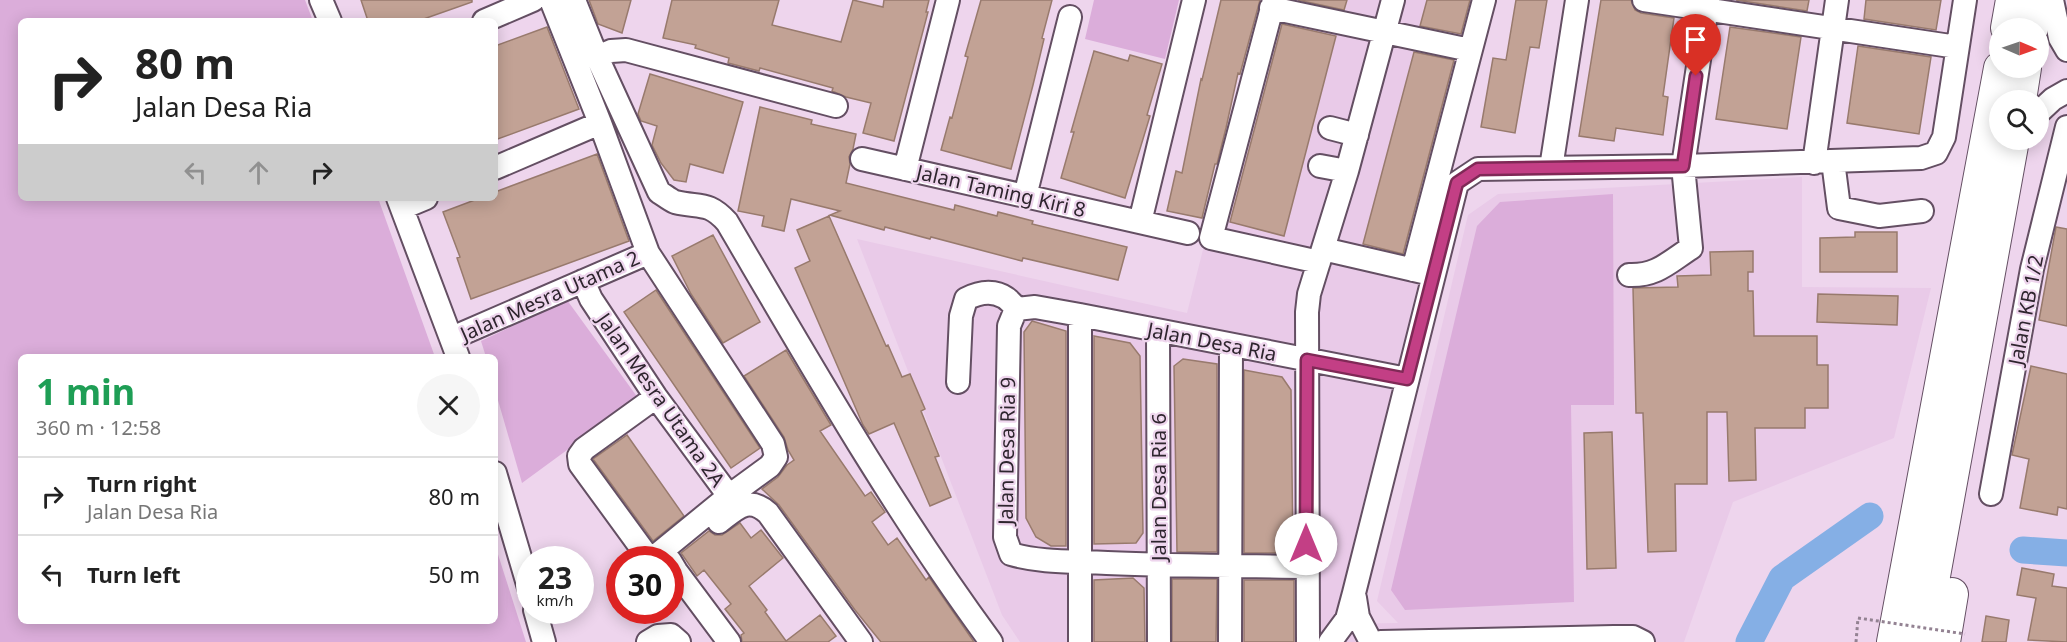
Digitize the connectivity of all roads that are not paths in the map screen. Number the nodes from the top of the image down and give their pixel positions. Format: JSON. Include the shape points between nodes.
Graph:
{"nodes":[{"id":1,"x":321,"y":0,"type":"edge"},
{"id":2,"x":533,"y":0,"type":"edge"},
{"id":3,"x":550,"y":0,"type":"edge"},
{"id":4,"x":574,"y":0,"type":"edge"},
{"id":5,"x":948,"y":0,"type":"edge"},
{"id":6,"x":1194,"y":0,"type":"edge"},
{"id":7,"x":1393,"y":0,"type":"edge"},
{"id":8,"x":1484,"y":0,"type":"edge"},
{"id":9,"x":1577,"y":0,"type":"edge"},
{"id":10,"x":1644,"y":0,"type":"edge"},
{"id":11,"x":1837,"y":0,"type":"edge"},
{"id":12,"x":1965,"y":0,"type":"edge"},
{"id":13,"x":2012,"y":0,"type":"edge"},
{"id":14,"x":2037,"y":0,"type":"edge"},
{"id":15,"x":2052,"y":0,"type":"edge"},
{"id":16,"x":1273,"y":4,"type":"edge"},
{"id":17,"x":1707,"y":5,"type":"edge"},
{"id":18,"x":329,"y":18,"type":"edge"},
{"id":19,"x":490,"y":18,"type":"edge"},
{"id":20,"x":1070,"y":18,"type":"dead end"},
{"id":21,"x":2009,"y":18,"type":"edge"},
{"id":22,"x":2034,"y":18,"type":"edge"},
{"id":23,"x":1832,"y":28,"type":"junction"},
{"id":24,"x":1385,"y":31,"type":"junction"},
{"id":25,"x":1957,"y":47,"type":"junction"},
{"id":26,"x":1470,"y":50,"type":"junction"},
{"id":27,"x":2067,"y":50,"type":"edge"},
{"id":28,"x":597,"y":57,"type":"junction"},
{"id":29,"x":1998,"y":78,"type":"edge"},
{"id":30,"x":2067,"y":91,"type":"edge"},
{"id":31,"x":2049,"y":103,"type":"edge"},
{"id":32,"x":836,"y":106,"type":"dead end"},
{"id":33,"x":600,"y":123,"type":"junction"},
{"id":34,"x":2067,"y":127,"type":"edge"},
{"id":35,"x":1330,"y":128,"type":"dead end"},
{"id":36,"x":1357,"y":135,"type":"junction"},
{"id":37,"x":2010,"y":154,"type":"edge"},
{"id":38,"x":862,"y":159,"type":"dead end"},
{"id":39,"x":1823,"y":162,"type":"junction"},
{"id":40,"x":1320,"y":166,"type":"dead end"},
{"id":41,"x":1683,"y":166,"type":"junction"},
{"id":42,"x":498,"y":167,"type":"edge"},
{"id":43,"x":1551,"y":168,"type":"junction"},
{"id":44,"x":905,"y":169,"type":"junction"},
{"id":45,"x":1347,"y":171,"type":"junction"},
{"id":46,"x":1025,"y":196,"type":"junction"},
{"id":47,"x":2059,"y":197,"type":"edge"},
{"id":48,"x":400,"y":203,"type":"edge"},
{"id":49,"x":1922,"y":211,"type":"dead end"},
{"id":50,"x":1140,"y":222,"type":"junction"},
{"id":51,"x":1188,"y":233,"type":"dead end"},
{"id":52,"x":648,"y":253,"type":"junction"},
{"id":53,"x":1321,"y":256,"type":"junction"},
{"id":54,"x":1424,"y":272,"type":"junction"},
{"id":55,"x":1629,"y":275,"type":"dead end"},
{"id":56,"x":583,"y":281,"type":"junction"},
{"id":57,"x":1017,"y":309,"type":"junction"},
{"id":58,"x":1080,"y":315,"type":"junction"},
{"id":59,"x":1158,"y":331,"type":"junction"},
{"id":60,"x":1231,"y":346,"type":"junction"},
{"id":61,"x":455,"y":348,"type":"edge"},
{"id":62,"x":1307,"y":360,"type":"junction"},
{"id":63,"x":1407,"y":379,"type":"junction"},
{"id":64,"x":958,"y":382,"type":"dead end"},
{"id":65,"x":656,"y":397,"type":"junction"},
{"id":66,"x":1957,"y":443,"type":"junction"},
{"id":67,"x":498,"y":483,"type":"edge"},
{"id":68,"x":1991,"y":495,"type":"dead end"},
{"id":69,"x":729,"y":496,"type":"junction"},
{"id":70,"x":517,"y":546,"type":"edge"},
{"id":71,"x":684,"y":547,"type":"edge"},
{"id":72,"x":1080,"y":562,"type":"junction"},
{"id":73,"x":1159,"y":565,"type":"junction"},
{"id":74,"x":1230,"y":566,"type":"junction"},
{"id":75,"x":1306,"y":567,"type":"junction"},
{"id":76,"x":684,"y":579,"type":"edge"},
{"id":77,"x":1354,"y":593,"type":"junction"},
{"id":78,"x":539,"y":624,"type":"edge"},
{"id":79,"x":1955,"y":638,"type":"edge"},
{"id":80,"x":1614,"y":639,"type":"edge"},
{"id":81,"x":1535,"y":640,"type":"edge"},
{"id":82,"x":1460,"y":641,"type":"edge"},
{"id":83,"x":544,"y":642,"type":"edge"},
{"id":84,"x":648,"y":642,"type":"edge"},
{"id":85,"x":679,"y":642,"type":"edge"},
{"id":86,"x":729,"y":642,"type":"edge"},
{"id":87,"x":861,"y":642,"type":"edge"},
{"id":88,"x":991,"y":642,"type":"edge"},
{"id":89,"x":1080,"y":642,"type":"edge"},
{"id":90,"x":1159,"y":642,"type":"edge"},
{"id":91,"x":1230,"y":642,"type":"edge"},
{"id":92,"x":1308,"y":642,"type":"edge"},
{"id":93,"x":1330,"y":642,"type":"edge"},
{"id":94,"x":1371,"y":642,"type":"edge"},
{"id":95,"x":1381,"y":642,"type":"edge"},
{"id":96,"x":1643,"y":642,"type":"edge"},
{"id":97,"x":1893,"y":642,"type":"edge"},
{"id":98,"x":1922,"y":642,"type":"edge"}],
"edges":[{"from":1,"to":18,"type":"street"},
{"from":2,"to":19,"type":"street"},
{"from":3,"to":33,"type":"street"},
{"from":4,"to":28,"type":"street"},
{"from":5,"to":44,"type":"street"},
{"from":6,"to":50,"type":"street"},
{"from":7,"to":24,"type":"street"},
{"from":8,"to":26,"type":"street"},
{"from":9,"to":43,"type":"street"},
{"from":10,"to":17,"type":"street"},
{"from":11,"to":23,"type":"street"},
{"from":12,"to":25,"type":"street"},
{"from":13,"to":21,"type":"highway"},
{"from":14,"to":22,"type":"highway"},
{"from":15,"to":27,"type":"street","via":[[2060,38]]},
{"from":16,"to":24,"type":"street"},
{"from":16,"to":53,"type":"street","via":[[1211,238]]},
{"from":17,"to":23,"type":"street"},
{"from":17,"to":41,"type":"street"},
{"from":20,"to":46,"type":"street"},
{"from":23,"to":25,"type":"street"},
{"from":23,"to":39,"type":"street"},
{"from":24,"to":26,"type":"street"},
{"from":24,"to":36,"type":"street"},
{"from":25,"to":39,"type":"street","via":[[1944,137],[1936,153],[1921,158]]},
{"from":26,"to":54,"type":"street"},
{"from":28,"to":32,"type":"street","via":[[626,50]]},
{"from":28,"to":88,"type":"street","via":[[659,192],[673,201],[716,210],[727,222],[831,399],[955,593]]},
{"from":29,"to":97,"type":"highway"},
{"from":30,"to":31,"type":"street"},
{"from":33,"to":42,"type":"street"},
{"from":33,"to":52,"type":"street"},
{"from":34,"to":47,"type":"street","name":"Jalan KB 1/2"},
{"from":35,"to":36,"type":"street"},
{"from":36,"to":45,"type":"street"},
{"from":37,"to":66,"type":"highway"},
{"from":38,"to":44,"type":"street","name":"Jalan Taming Kiri 8"},
{"from":39,"to":41,"type":"street"},
{"from":39,"to":49,"type":"street","via":[[1839,208],[1879,216]]},
{"from":40,"to":45,"type":"street"},
{"from":41,"to":43,"type":"street"},
{"from":41,"to":55,"type":"street","via":[[1691,248],[1666,266],[1644,275]]},
{"from":43,"to":54,"type":"street","via":[[1478,169],[1457,183]]},
{"from":44,"to":46,"type":"street","name":"Jalan Taming Kiri 8"},
{"from":45,"to":53,"type":"street"},
{"from":46,"to":50,"type":"street","name":"Jalan Taming Kiri 8"},
{"from":47,"to":68,"type":"street","name":"Jalan KB 1/2","via":[[2032,269]]},
{"from":48,"to":61,"type":"street"},
{"from":50,"to":51,"type":"street","name":"Jalan Taming Kiri 8"},
{"from":52,"to":56,"type":"street","name":"Jalan Mesra Utama 2"},
{"from":52,"to":69,"type":"street","name":"Jalan Mesra Utama 2A","via":[[773,444],[776,457],[770,466]]},
{"from":53,"to":54,"type":"street"},
{"from":53,"to":62,"type":"street","via":[[1309,294]]},
{"from":54,"to":63,"type":"street"},
{"from":56,"to":61,"type":"street","name":"Jalan Mesra Utama 2"},
{"from":56,"to":65,"type":"street","name":"Jalan Mesra Utama 2A"},
{"from":57,"to":58,"type":"street","name":"Jalan Desa Ria"},
{"from":57,"to":64,"type":"street","via":[[1011,300],[991,292],[966,299],[961,316]]},
{"from":57,"to":72,"type":"street","name":"Jalan Desa Ria 9","via":[[1009,326],[1005,537],[1011,554]]},
{"from":58,"to":59,"type":"street","name":"Jalan Desa Ria"},
{"from":58,"to":72,"type":"street"},
{"from":59,"to":60,"type":"street","name":"Jalan Desa Ria"},
{"from":59,"to":73,"type":"street","name":"Jalan Desa Ria 6"},
{"from":60,"to":62,"type":"street","name":"Jalan Desa Ria"},
{"from":60,"to":74,"type":"street"},
{"from":62,"to":63,"type":"street","name":"Jalan Desa Ria"},
{"from":62,"to":75,"type":"street"},
{"from":63,"to":77,"type":"street"},
{"from":65,"to":69,"type":"street","name":"Jalan Mesra Utama 2A"},
{"from":65,"to":69,"type":"street","via":[[579,456],[580,464],[645,553],[658,554]]},
{"from":66,"to":79,"type":"highway"},
{"from":66,"to":98,"type":"highway"},
{"from":67,"to":70,"type":"street"},
{"from":71,"to":87,"type":"street","via":[[746,504],[755,504],[768,513]]},
{"from":72,"to":73,"type":"street","name":"Jalan Desa Ria 9"},
{"from":72,"to":89,"type":"street"},
{"from":73,"to":74,"type":"street","name":"Jalan Desa Ria 9"},
{"from":73,"to":90,"type":"street","name":"Jalan Desa Ria 6"},
{"from":74,"to":75,"type":"street","name":"Jalan Desa Ria 9"},
{"from":74,"to":91,"type":"street"},
{"from":75,"to":92,"type":"street"},
{"from":76,"to":86,"type":"street"},
{"from":77,"to":93,"type":"street","via":[[1347,619]]},
{"from":77,"to":94,"type":"street","via":[[1358,617]]},
{"from":78,"to":83,"type":"street"},
{"from":80,"to":81,"type":"street"},
{"from":80,"to":96,"type":"street","via":[[1633,637]]},
{"from":81,"to":82,"type":"street"},
{"from":82,"to":95,"type":"street"},
{"from":84,"to":85,"type":"street","via":[[671,635]]}]}
